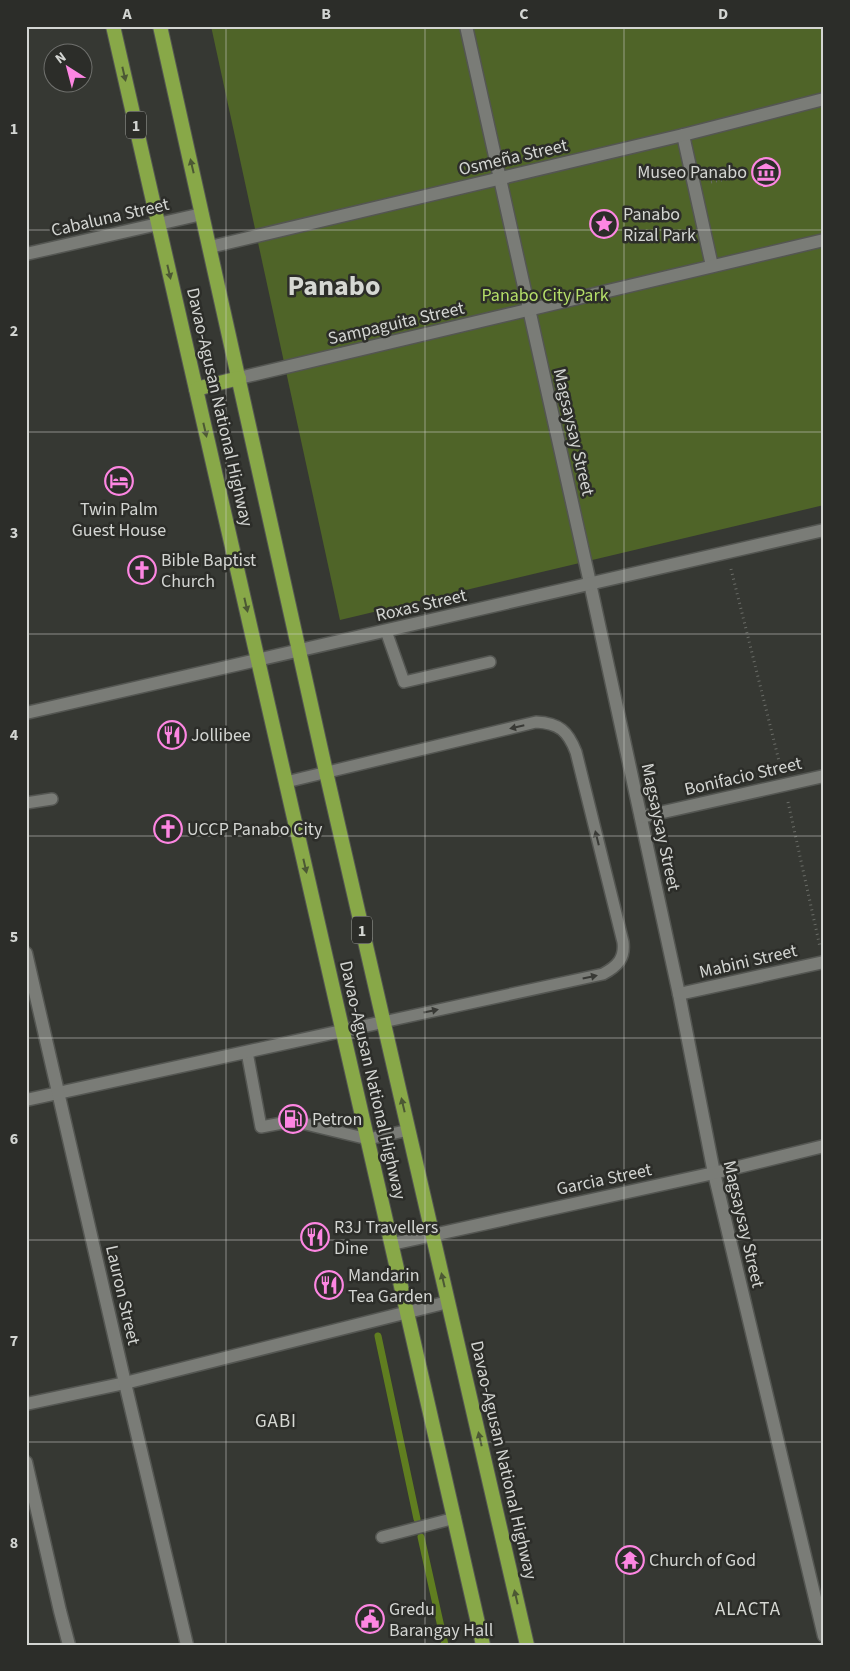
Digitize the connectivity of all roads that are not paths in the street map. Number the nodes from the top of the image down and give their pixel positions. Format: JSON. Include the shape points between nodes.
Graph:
{"nodes":[{"id":1,"x":113,"y":26,"type":"edge"},
{"id":2,"x":160,"y":26,"type":"edge"},
{"id":3,"x":466,"y":26,"type":"edge"},
{"id":4,"x":824,"y":99,"type":"edge"},
{"id":5,"x":683,"y":135,"type":"junction"},
{"id":6,"x":500,"y":178,"type":"junction"},
{"id":7,"x":202,"y":214,"type":"junction"},
{"id":8,"x":158,"y":224,"type":"junction"},
{"id":9,"x":824,"y":240,"type":"edge"},
{"id":10,"x":210,"y":248,"type":"junction"},
{"id":11,"x":26,"y":254,"type":"edge"},
{"id":12,"x":712,"y":266,"type":"junction"},
{"id":13,"x":529,"y":310,"type":"junction"},
{"id":14,"x":239,"y":378,"type":"junction"},
{"id":15,"x":196,"y":389,"type":"junction"},
{"id":16,"x":824,"y":530,"type":"edge"},
{"id":17,"x":590,"y":584,"type":"junction"},
{"id":18,"x":386,"y":631,"type":"junction"},
{"id":19,"x":300,"y":650,"type":"junction"},
{"id":20,"x":258,"y":660,"type":"junction"},
{"id":21,"x":490,"y":662,"type":"dead end"},
{"id":22,"x":26,"y":713,"type":"edge"},
{"id":23,"x":326,"y":772,"type":"junction"},
{"id":24,"x":824,"y":776,"type":"edge"},
{"id":25,"x":286,"y":782,"type":"junction"},
{"id":26,"x":52,"y":799,"type":"dead end"},
{"id":27,"x":26,"y":804,"type":"edge"},
{"id":28,"x":641,"y":817,"type":"junction"},
{"id":29,"x":26,"y":953,"type":"edge"},
{"id":30,"x":823,"y":962,"type":"edge"},
{"id":31,"x":679,"y":994,"type":"junction"},
{"id":32,"x":384,"y":1022,"type":"junction"},
{"id":33,"x":343,"y":1030,"type":"junction"},
{"id":34,"x":247,"y":1052,"type":"junction"},
{"id":35,"x":58,"y":1093,"type":"junction"},
{"id":36,"x":26,"y":1100,"type":"edge"},
{"id":37,"x":408,"y":1130,"type":"junction"},
{"id":38,"x":368,"y":1139,"type":"junction"},
{"id":39,"x":824,"y":1146,"type":"edge"},
{"id":40,"x":714,"y":1173,"type":"junction"},
{"id":41,"x":432,"y":1234,"type":"junction"},
{"id":42,"x":392,"y":1244,"type":"junction"},
{"id":43,"x":448,"y":1302,"type":"junction"},
{"id":44,"x":407,"y":1311,"type":"junction"},
{"id":45,"x":125,"y":1383,"type":"junction"},
{"id":46,"x":26,"y":1404,"type":"edge"},
{"id":47,"x":26,"y":1462,"type":"edge"},
{"id":48,"x":455,"y":1518,"type":"junction"},
{"id":49,"x":382,"y":1537,"type":"dead end"},
{"id":50,"x":824,"y":1636,"type":"edge"},
{"id":51,"x":69,"y":1645,"type":"edge"},
{"id":52,"x":188,"y":1645,"type":"edge"},
{"id":53,"x":484,"y":1645,"type":"edge"},
{"id":54,"x":527,"y":1645,"type":"edge"}],
"edges":[{"from":1,"to":8,"type":"highway","name":"Davao-Agusan National Highway","number":"1","one_way":true},
{"from":7,"to":2,"type":"highway","name":"Davao-Agusan National Highway","number":"1","one_way":true},
{"from":3,"to":6,"type":"street","name":"Magsaysay Street"},
{"from":4,"to":5,"type":"street","name":"Osmeña Street"},
{"from":5,"to":6,"type":"street","name":"Osmeña Street"},
{"from":5,"to":12,"type":"street"},
{"from":6,"to":10,"type":"street","name":"Osmeña Street"},
{"from":6,"to":13,"type":"street","name":"Magsaysay Street"},
{"from":7,"to":8,"type":"street","name":"Cabaluna Street"},
{"from":7,"to":10,"type":"highway","name":"Davao-Agusan National Highway","number":"1"},
{"from":8,"to":11,"type":"street","name":"Cabaluna Street"},
{"from":8,"to":15,"type":"highway","name":"Davao-Agusan National Highway","number":"1","one_way":true},
{"from":9,"to":12,"type":"street","name":"Sampaguita Street"},
{"from":10,"to":14,"type":"highway","name":"Davao-Agusan National Highway","number":"1"},
{"from":12,"to":13,"type":"street","name":"Sampaguita Street"},
{"from":13,"to":14,"type":"street","name":"Sampaguita Street"},
{"from":13,"to":17,"type":"street","name":"Magsaysay Street"},
{"from":14,"to":15,"type":"highway"},
{"from":14,"to":19,"type":"highway","name":"Davao-Agusan National Highway","number":"1"},
{"from":15,"to":20,"type":"highway","name":"Davao-Agusan National Highway","number":"1","one_way":true},
{"from":16,"to":17,"type":"street","name":"Roxas Street"},
{"from":17,"to":18,"type":"street","name":"Roxas Street"},
{"from":17,"to":28,"type":"street","name":"Magsaysay Street"},
{"from":18,"to":19,"type":"street","name":"Roxas Street"},
{"from":18,"to":21,"type":"lane","via":[[404,682]]},
{"from":19,"to":20,"type":"street","name":"Roxas Street"},
{"from":19,"to":23,"type":"highway","name":"Davao-Agusan National Highway","number":"1"},
{"from":20,"to":22,"type":"street","name":"Roxas Street"},
{"from":20,"to":25,"type":"highway","name":"Davao-Agusan National Highway","number":"1"},
{"from":23,"to":25,"type":"lane"},
{"from":23,"to":32,"type":"highway","name":"Davao-Agusan National Highway","number":"1"},
{"from":32,"to":23,"type":"lane","one_way":true,"via":[[604,974],[620,961],[624,952],[623,942],[576,752],[562,729],[550,723],[536,722]]},
{"from":24,"to":28,"type":"street","name":"Bonifacio Street"},
{"from":25,"to":33,"type":"highway","name":"Davao-Agusan National Highway","number":"1","one_way":true},
{"from":26,"to":27,"type":"lane"},
{"from":28,"to":31,"type":"street","name":"Magsaysay Street"},
{"from":29,"to":35,"type":"street","name":"Lauron Street"},
{"from":30,"to":31,"type":"street","name":"Mabini Street"},
{"from":31,"to":40,"type":"street","name":"Magsaysay Street"},
{"from":32,"to":33,"type":"street"},
{"from":37,"to":32,"type":"highway","name":"Davao-Agusan National Highway","number":"1","one_way":true},
{"from":33,"to":34,"type":"street"},
{"from":33,"to":38,"type":"highway","name":"Davao-Agusan National Highway","number":"1"},
{"from":34,"to":35,"type":"street"},
{"from":34,"to":38,"type":"lane","via":[[261,1127],[293,1121]]},
{"from":35,"to":36,"type":"street"},
{"from":35,"to":45,"type":"street","name":"Lauron Street"},
{"from":37,"to":38,"type":"lane"},
{"from":37,"to":41,"type":"highway","name":"Davao-Agusan National Highway","number":"1"},
{"from":38,"to":42,"type":"highway","name":"Davao-Agusan National Highway","number":"1"},
{"from":39,"to":40,"type":"street","name":"Garcia Street"},
{"from":40,"to":41,"type":"street","name":"Garcia Street"},
{"from":40,"to":50,"type":"street","name":"Magsaysay Street"},
{"from":41,"to":42,"type":"street","name":"Garcia Street"},
{"from":43,"to":41,"type":"highway","name":"Davao-Agusan National Highway","number":"1","one_way":true},
{"from":42,"to":44,"type":"highway","name":"Davao-Agusan National Highway","number":"1"},
{"from":43,"to":44,"type":"street"},
{"from":54,"to":43,"type":"highway","name":"Davao-Agusan National Highway","number":"1","one_way":true},
{"from":44,"to":45,"type":"street"},
{"from":44,"to":48,"type":"highway","name":"Davao-Agusan National Highway","number":"1"},
{"from":45,"to":46,"type":"street"},
{"from":45,"to":52,"type":"street","name":"Lauron Street"},
{"from":47,"to":51,"type":"street"},
{"from":48,"to":49,"type":"lane"},
{"from":48,"to":53,"type":"highway","name":"Davao-Agusan National Highway","number":"1"}]}
